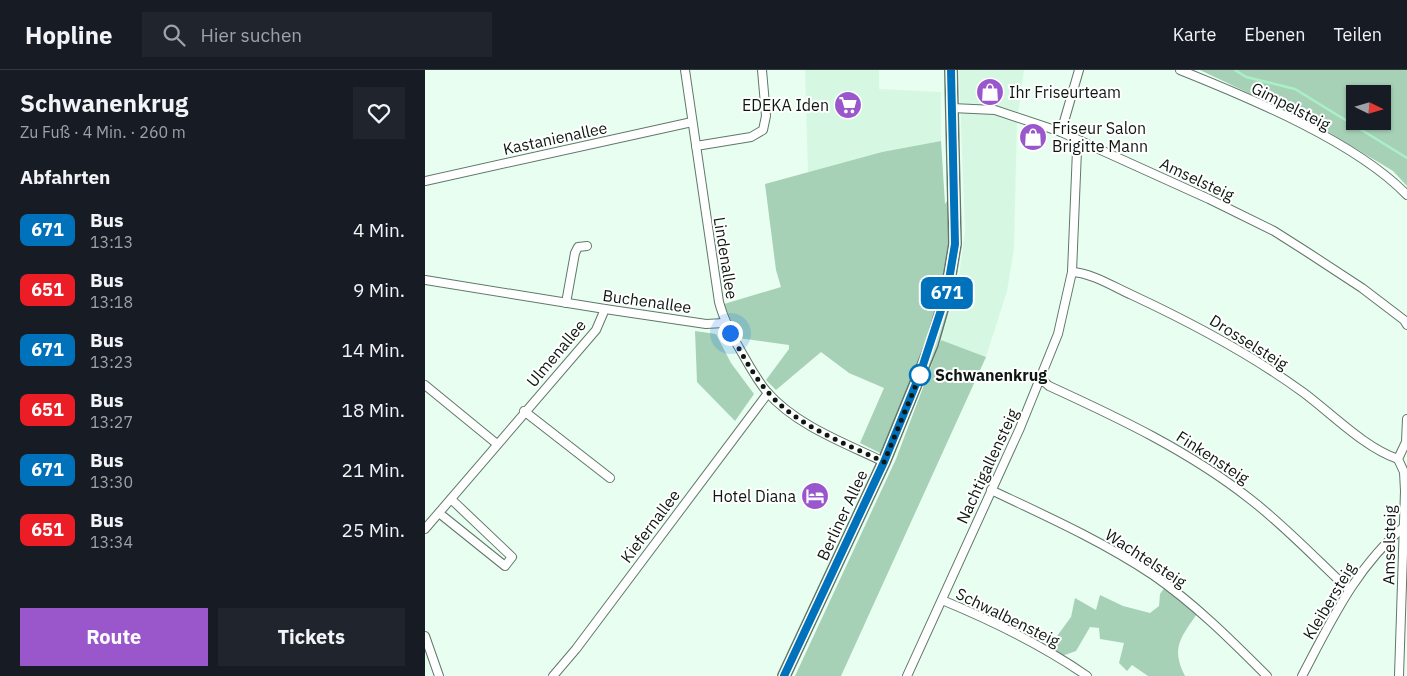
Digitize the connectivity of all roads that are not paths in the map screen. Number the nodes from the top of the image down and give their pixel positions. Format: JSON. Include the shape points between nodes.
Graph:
{"nodes":[{"id":1,"x":685,"y":70,"type":"edge"},
{"id":2,"x":762,"y":70,"type":"edge"},
{"id":3,"x":951,"y":70,"type":"edge"},
{"id":4,"x":1079,"y":70,"type":"edge"},
{"id":5,"x":1180,"y":70,"type":"edge"},
{"id":6,"x":952,"y":108,"type":"junction"},
{"id":7,"x":692,"y":122,"type":"junction"},
{"id":8,"x":1061,"y":132,"type":"junction"},
{"id":9,"x":1080,"y":141,"type":"junction"},
{"id":10,"x":695,"y":146,"type":"junction"},
{"id":11,"x":425,"y":181,"type":"edge"},
{"id":12,"x":1407,"y":195,"type":"edge"},
{"id":13,"x":587,"y":246,"type":"dead end"},
{"id":14,"x":1072,"y":272,"type":"junction"},
{"id":15,"x":425,"y":280,"type":"edge"},
{"id":16,"x":565,"y":303,"type":"junction"},
{"id":17,"x":605,"y":309,"type":"junction"},
{"id":18,"x":724,"y":323,"type":"junction"},
{"id":19,"x":1407,"y":325,"type":"edge"},
{"id":20,"x":1041,"y":379,"type":"junction"},
{"id":21,"x":425,"y":385,"type":"edge"},
{"id":22,"x":768,"y":393,"type":"junction"},
{"id":23,"x":524,"y":411,"type":"junction"},
{"id":24,"x":1407,"y":418,"type":"edge"},
{"id":25,"x":497,"y":444,"type":"junction"},
{"id":26,"x":1398,"y":459,"type":"junction"},
{"id":27,"x":884,"y":462,"type":"junction"},
{"id":28,"x":610,"y":478,"type":"dead end"},
{"id":29,"x":991,"y":490,"type":"junction"},
{"id":30,"x":451,"y":499,"type":"junction"},
{"id":31,"x":439,"y":513,"type":"junction"},
{"id":32,"x":1405,"y":526,"type":"edge"},
{"id":33,"x":425,"y":529,"type":"edge"},
{"id":34,"x":1348,"y":589,"type":"junction"},
{"id":35,"x":942,"y":600,"type":"junction"},
{"id":36,"x":425,"y":636,"type":"edge"},
{"id":37,"x":439,"y":676,"type":"edge"},
{"id":38,"x":553,"y":676,"type":"edge"},
{"id":39,"x":784,"y":676,"type":"edge"},
{"id":40,"x":907,"y":676,"type":"edge"},
{"id":41,"x":1087,"y":676,"type":"edge"},
{"id":42,"x":1267,"y":676,"type":"edge"},
{"id":43,"x":1301,"y":676,"type":"edge"},
{"id":44,"x":1399,"y":676,"type":"edge"}],
"edges":[{"from":1,"to":7,"type":"street","name":"Lindenallee"},
{"from":2,"to":10,"type":"street","via":[[766,116],[763,130],[751,137]]},
{"from":3,"to":6,"type":"main road","name":"Berliner Allee"},
{"from":4,"to":8,"type":"street"},
{"from":5,"to":12,"type":"street","name":"Gimpelsteig","via":[[1223,87],[1318,134],[1382,171]]},
{"from":6,"to":8,"type":"street","name":"Amselsteig","via":[[995,110]]},
{"from":6,"to":27,"type":"main road","name":"Berliner Allee","via":[[953,268],[935,335]]},
{"from":7,"to":10,"type":"street","name":"Lindenallee"},
{"from":7,"to":11,"type":"street","name":"Kastanienallee"},
{"from":8,"to":9,"type":"street","name":"Amselsteig"},
{"from":9,"to":14,"type":"street","name":"Nachtigallensteig"},
{"from":9,"to":19,"type":"street","name":"Amselsteig","via":[[1274,231],[1362,288],[1405,320]]},
{"from":10,"to":18,"type":"street","name":"Lindenallee"},
{"from":13,"to":16,"type":"street","via":[[578,247],[575,253]]},
{"from":14,"to":20,"type":"street","name":"Nachtigallensteig","via":[[1058,334]]},
{"from":14,"to":26,"type":"street","name":"Drosselsteig","via":[[1105,283],[1173,314],[1239,350],[1303,392],[1382,453]]},
{"from":15,"to":16,"type":"street","name":"Buchenallee"},
{"from":16,"to":17,"type":"street","name":"Buchenallee"},
{"from":17,"to":18,"type":"street","name":"Buchenallee","via":[[706,324]]},
{"from":17,"to":23,"type":"street","name":"Ulmenallee","via":[[596,330]]},
{"from":18,"to":22,"type":"street","name":"Lindenallee"},
{"from":20,"to":29,"type":"street","name":"Nachtigallensteig"},
{"from":20,"to":34,"type":"street","name":"Finkensteig","via":[[1049,386],[1140,428],[1218,475],[1278,523]]},
{"from":21,"to":25,"type":"street"},
{"from":22,"to":27,"type":"street","name":"Lindenallee","via":[[813,428]]},
{"from":22,"to":38,"type":"street","name":"Kiefernallee"},
{"from":23,"to":25,"type":"street","name":"Ulmenallee"},
{"from":23,"to":28,"type":"street"},
{"from":24,"to":26,"type":"street","via":[[1406,442]]},
{"from":25,"to":30,"type":"street","name":"Ulmenallee"},
{"from":26,"to":32,"type":"street","name":"Amselsteig","via":[[1404,472]]},
{"from":27,"to":39,"type":"main road","name":"Berliner Allee"},
{"from":29,"to":35,"type":"street","name":"Nachtigallensteig"},
{"from":29,"to":42,"type":"street","name":"Wachtelsteig","via":[[1094,540],[1153,576],[1219,628]]},
{"from":30,"to":31,"type":"street","name":"Ulmenallee"},
{"from":30,"to":31,"type":"street","via":[[512,557],[505,566]]},
{"from":31,"to":33,"type":"street","name":"Ulmenallee"},
{"from":32,"to":34,"type":"street","name":"Kleibersteig","via":[[1379,550]]},
{"from":32,"to":44,"type":"street","name":"Amselsteig"},
{"from":34,"to":43,"type":"street","name":"Kleibersteig"},
{"from":35,"to":40,"type":"street","name":"Nachtigallensteig"},
{"from":35,"to":41,"type":"street","name":"Schwalbensteig","via":[[1005,627]]},
{"from":36,"to":37,"type":"street"}]}
